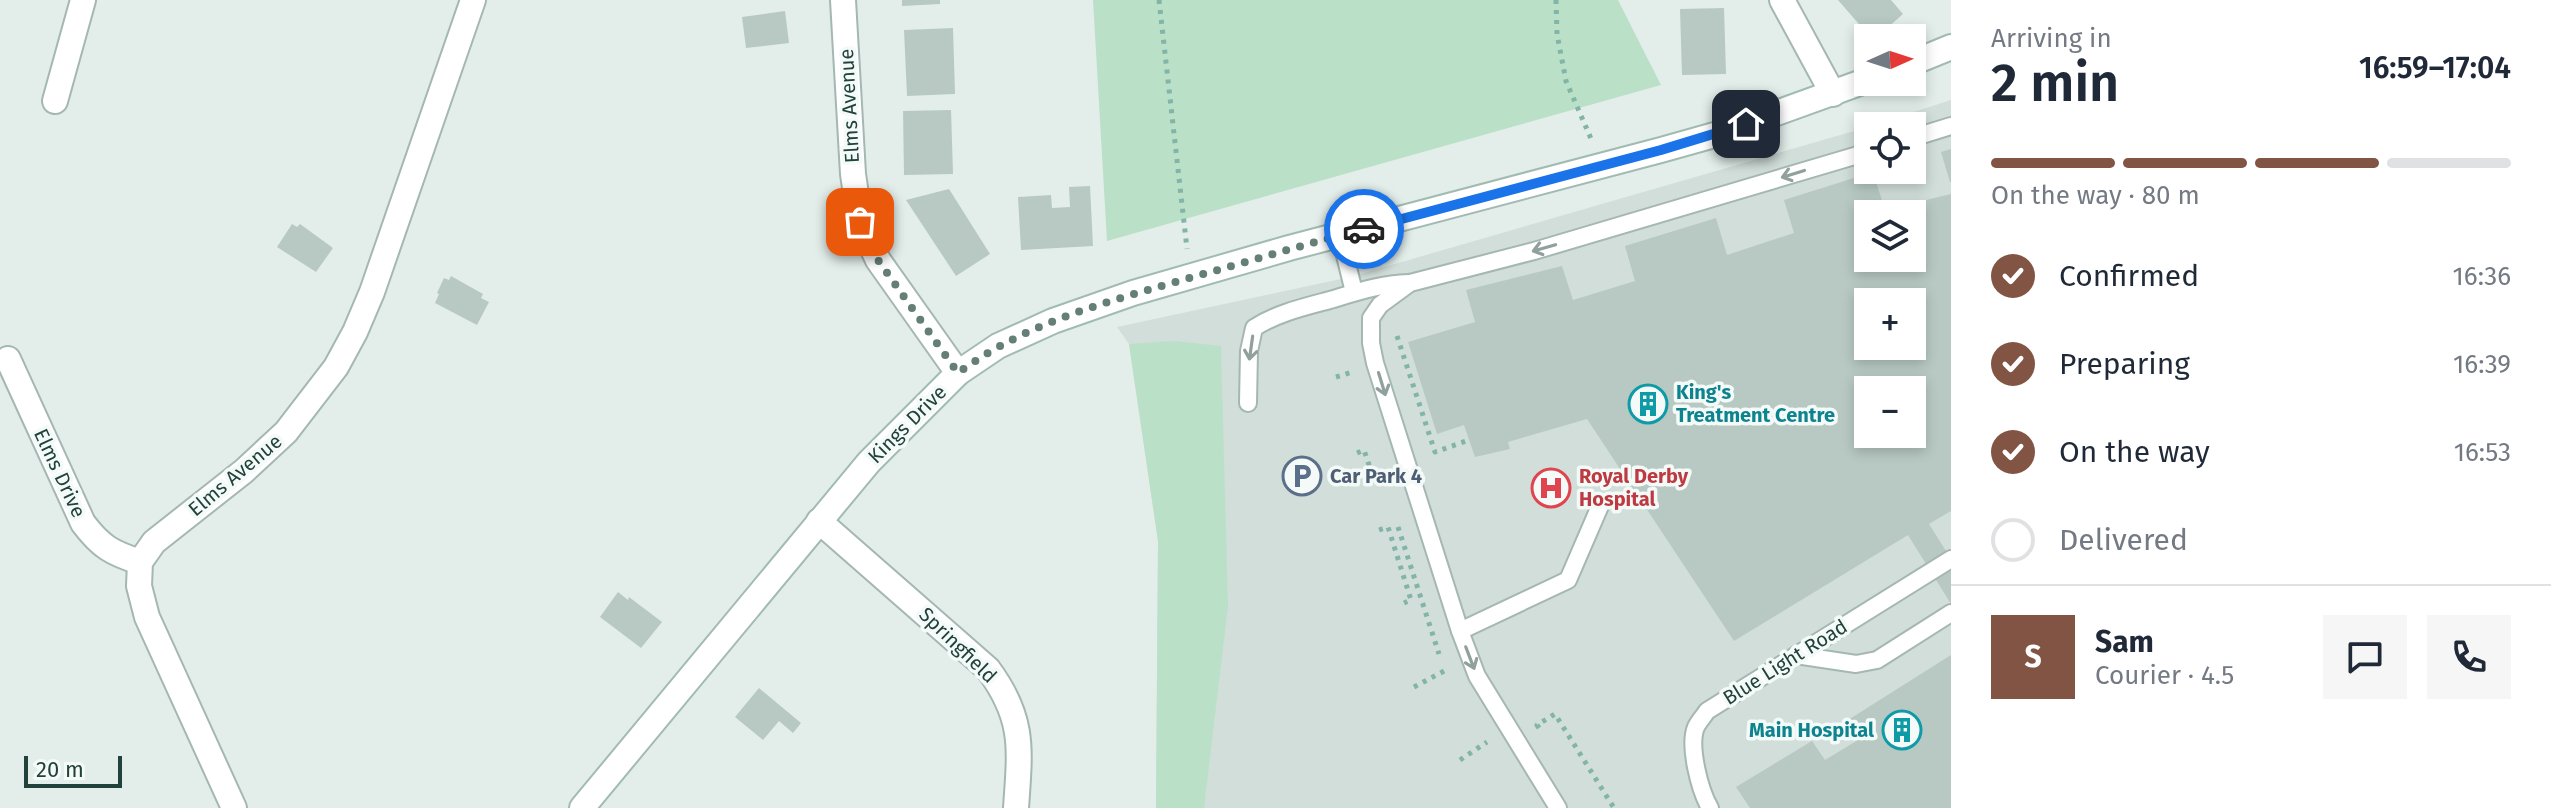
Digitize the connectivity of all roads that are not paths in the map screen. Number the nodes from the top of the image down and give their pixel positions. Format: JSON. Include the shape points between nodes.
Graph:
{"nodes":[{"id":1,"x":83,"y":0,"type":"edge"},
{"id":2,"x":473,"y":0,"type":"edge"},
{"id":3,"x":843,"y":0,"type":"edge"},
{"id":4,"x":1782,"y":0,"type":"edge"},
{"id":5,"x":1951,"y":47,"type":"edge"},
{"id":6,"x":1926,"y":57,"type":"edge"},
{"id":7,"x":1854,"y":86,"type":"edge"},
{"id":8,"x":1833,"y":94,"type":"junction"},
{"id":9,"x":55,"y":101,"type":"dead end"},
{"id":10,"x":1951,"y":126,"type":"edge"},
{"id":11,"x":1926,"y":134,"type":"edge"},
{"id":12,"x":1854,"y":156,"type":"edge"},
{"id":13,"x":1340,"y":235,"type":"junction"},
{"id":14,"x":1410,"y":283,"type":"junction"},
{"id":15,"x":1354,"y":292,"type":"junction"},
{"id":16,"x":8,"y":359,"type":"dead end"},
{"id":17,"x":958,"y":373,"type":"junction"},
{"id":18,"x":1248,"y":403,"type":"dead end"},
{"id":19,"x":1600,"y":506,"type":"dead end"},
{"id":20,"x":819,"y":521,"type":"junction"},
{"id":21,"x":1951,"y":559,"type":"edge"},
{"id":22,"x":140,"y":562,"type":"junction"},
{"id":23,"x":1951,"y":613,"type":"edge"},
{"id":24,"x":1460,"y":631,"type":"junction"},
{"id":25,"x":1796,"y":655,"type":"junction"},
{"id":26,"x":234,"y":808,"type":"edge"},
{"id":27,"x":582,"y":808,"type":"edge"},
{"id":28,"x":1016,"y":808,"type":"edge"},
{"id":29,"x":1558,"y":808,"type":"edge"},
{"id":30,"x":1710,"y":808,"type":"edge"}],
"edges":[{"from":1,"to":9,"type":"street"},
{"from":2,"to":22,"type":"street","name":"Elms Avenue","via":[[372,292],[336,367],[286,432],[154,542]]},
{"from":3,"to":17,"type":"street","name":"Elms Avenue","via":[[860,222],[878,260]]},
{"from":4,"to":8,"type":"street"},
{"from":5,"to":6,"type":"street"},
{"from":7,"to":8,"type":"street","name":"Kings Drive"},
{"from":8,"to":13,"type":"street","name":"Kings Drive","via":[[1718,134]]},
{"from":10,"to":11,"type":"lane"},
{"from":12,"to":14,"type":"lane","one_way":true},
{"from":13,"to":15,"type":"lane"},
{"from":13,"to":17,"type":"street","name":"Kings Drive","via":[[1053,321],[998,346]]},
{"from":14,"to":15,"type":"lane"},
{"from":14,"to":24,"type":"lane","one_way":true,"via":[[1375,310],[1371,343]]},
{"from":15,"to":18,"type":"lane","one_way":true,"via":[[1254,328]]},
{"from":16,"to":22,"type":"street","name":"Elms Drive","via":[[83,523],[98,543]]},
{"from":17,"to":20,"type":"street","name":"Kings Drive"},
{"from":19,"to":24,"type":"lane","via":[[1568,580]]},
{"from":20,"to":27,"type":"street","name":"Kings Drive"},
{"from":20,"to":28,"type":"street","name":"Springfield","via":[[999,683],[1019,739]]},
{"from":21,"to":25,"type":"lane","name":"Blue Light Road"},
{"from":22,"to":26,"type":"street","via":[[139,586],[147,617]]},
{"from":23,"to":25,"type":"lane","via":[[1877,660],[1856,664]]},
{"from":24,"to":29,"type":"lane","one_way":true,"via":[[1477,676]]},
{"from":25,"to":30,"type":"lane","name":"Blue Light Road","via":[[1707,711],[1695,729],[1697,770]]}]}
